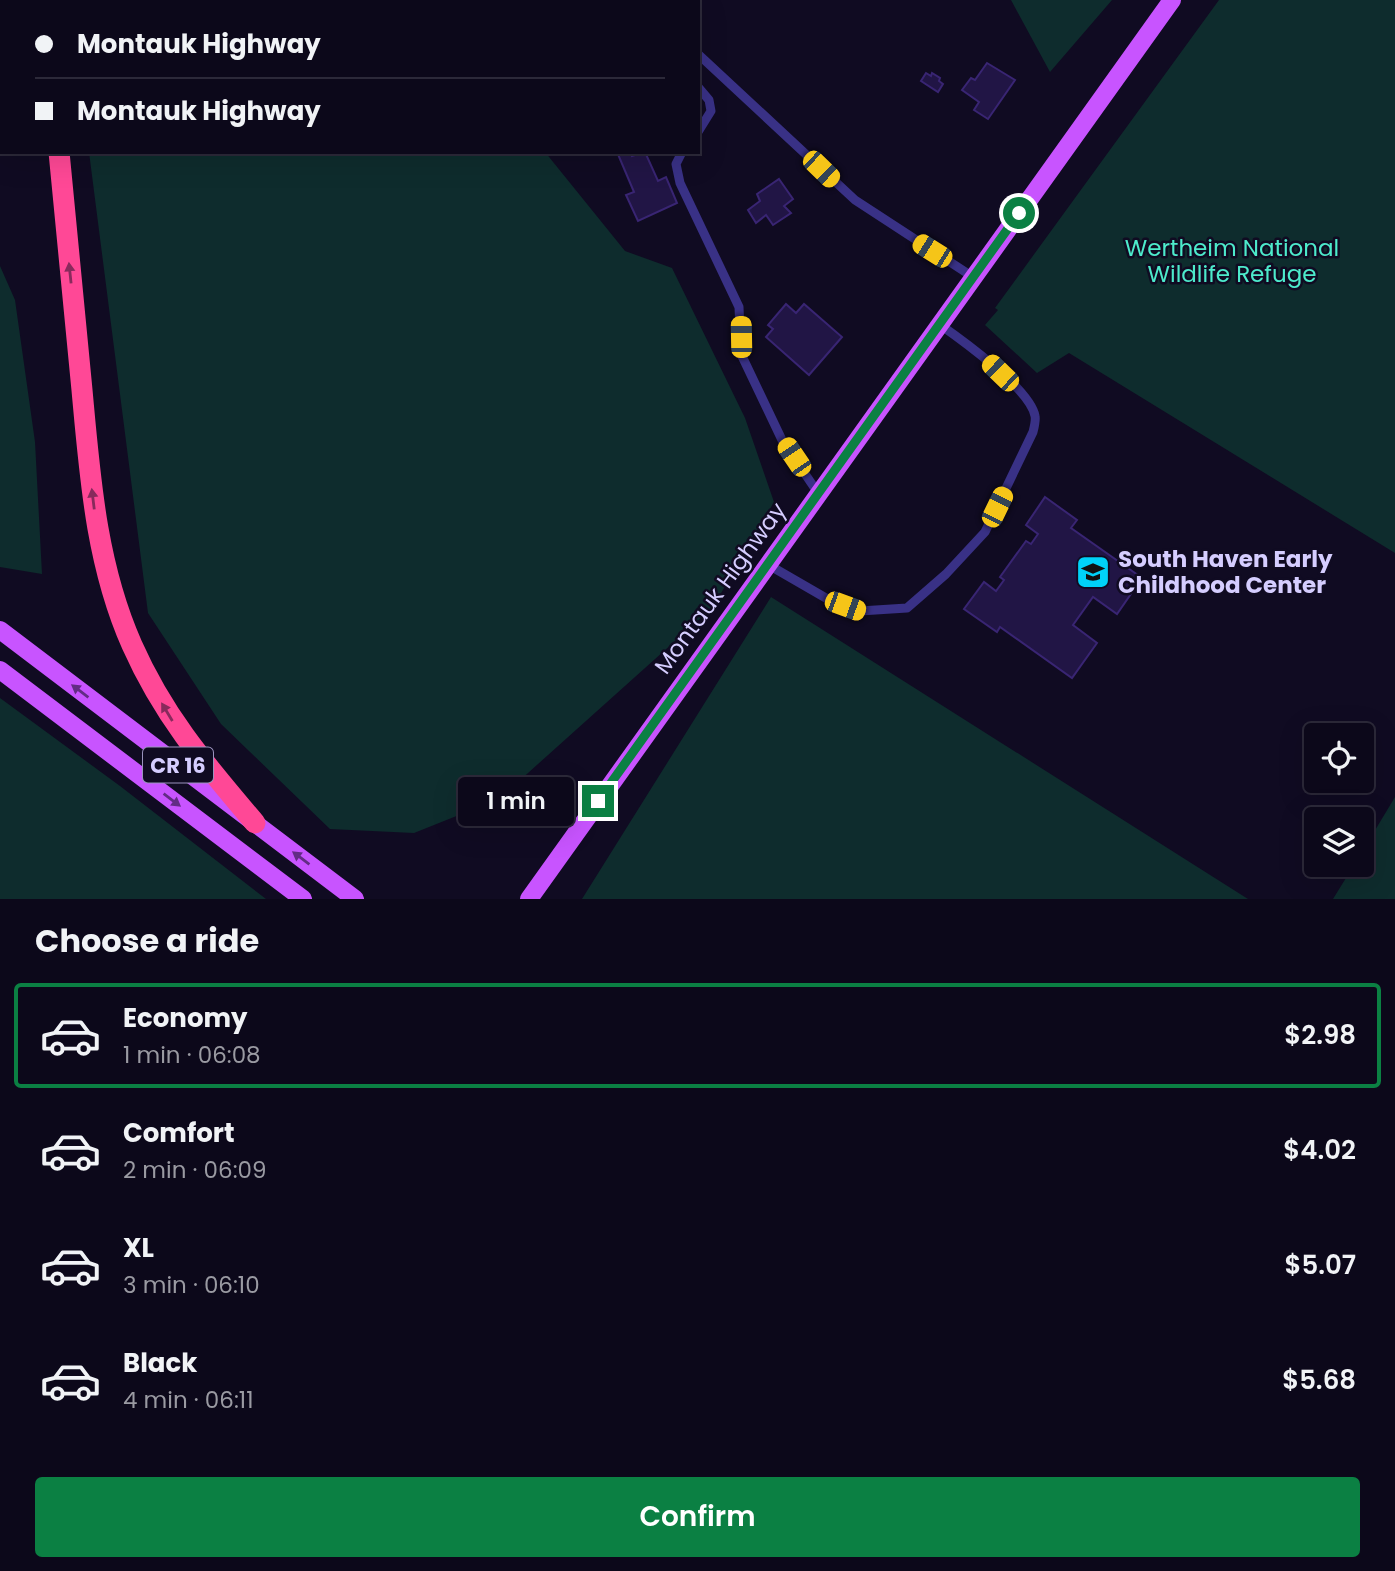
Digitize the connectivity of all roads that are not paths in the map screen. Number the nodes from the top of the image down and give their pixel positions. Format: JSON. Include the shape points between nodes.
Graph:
{"nodes":[{"id":1,"x":1171,"y":0,"type":"edge"},
{"id":2,"x":700,"y":56,"type":"edge"},
{"id":3,"x":700,"y":89,"type":"edge"},
{"id":4,"x":700,"y":129,"type":"edge"},
{"id":5,"x":59,"y":154,"type":"edge"},
{"id":6,"x":681,"y":154,"type":"edge"},
{"id":7,"x":973,"y":277,"type":"junction"},
{"id":8,"x":939,"y":324,"type":"junction"},
{"id":9,"x":818,"y":494,"type":"junction"},
{"id":10,"x":767,"y":564,"type":"junction"},
{"id":11,"x":0,"y":630,"type":"edge"},
{"id":12,"x":0,"y":670,"type":"edge"},
{"id":13,"x":255,"y":823,"type":"junction"},
{"id":14,"x":533,"y":893,"type":"edge"},
{"id":15,"x":303,"y":899,"type":"edge"},
{"id":16,"x":355,"y":899,"type":"edge"},
{"id":17,"x":522,"y":899,"type":"edge"}],
"edges":[{"from":1,"to":7,"type":"main road","name":"Montauk Highway"},
{"from":2,"to":7,"type":"lane","via":[[855,200]]},
{"from":3,"to":4,"type":"lane","via":[[711,111]]},
{"from":13,"to":5,"type":"highway","one_way":true,"via":[[190,745],[160,699],[132,644],[108,580],[91,485]]},
{"from":6,"to":9,"type":"lane","via":[[676,164],[680,183],[739,307],[741,354],[782,440]]},
{"from":7,"to":8,"type":"main road","name":"Montauk Highway"},
{"from":8,"to":9,"type":"main road","name":"Montauk Highway"},
{"from":8,"to":10,"type":"lane","via":[[981,354],[1020,392],[1035,415],[1034,432],[985,532],[907,608],[860,611],[831,601]]},
{"from":9,"to":10,"type":"main road","name":"Montauk Highway"},
{"from":10,"to":14,"type":"main road","name":"Montauk Highway"},
{"from":13,"to":11,"type":"main road","number":"CR 16","one_way":true},
{"from":12,"to":15,"type":"main road","number":"CR 16","one_way":true},
{"from":16,"to":13,"type":"main road","number":"CR 16","one_way":true},
{"from":14,"to":17,"type":"main road","name":"Montauk Highway"}]}
